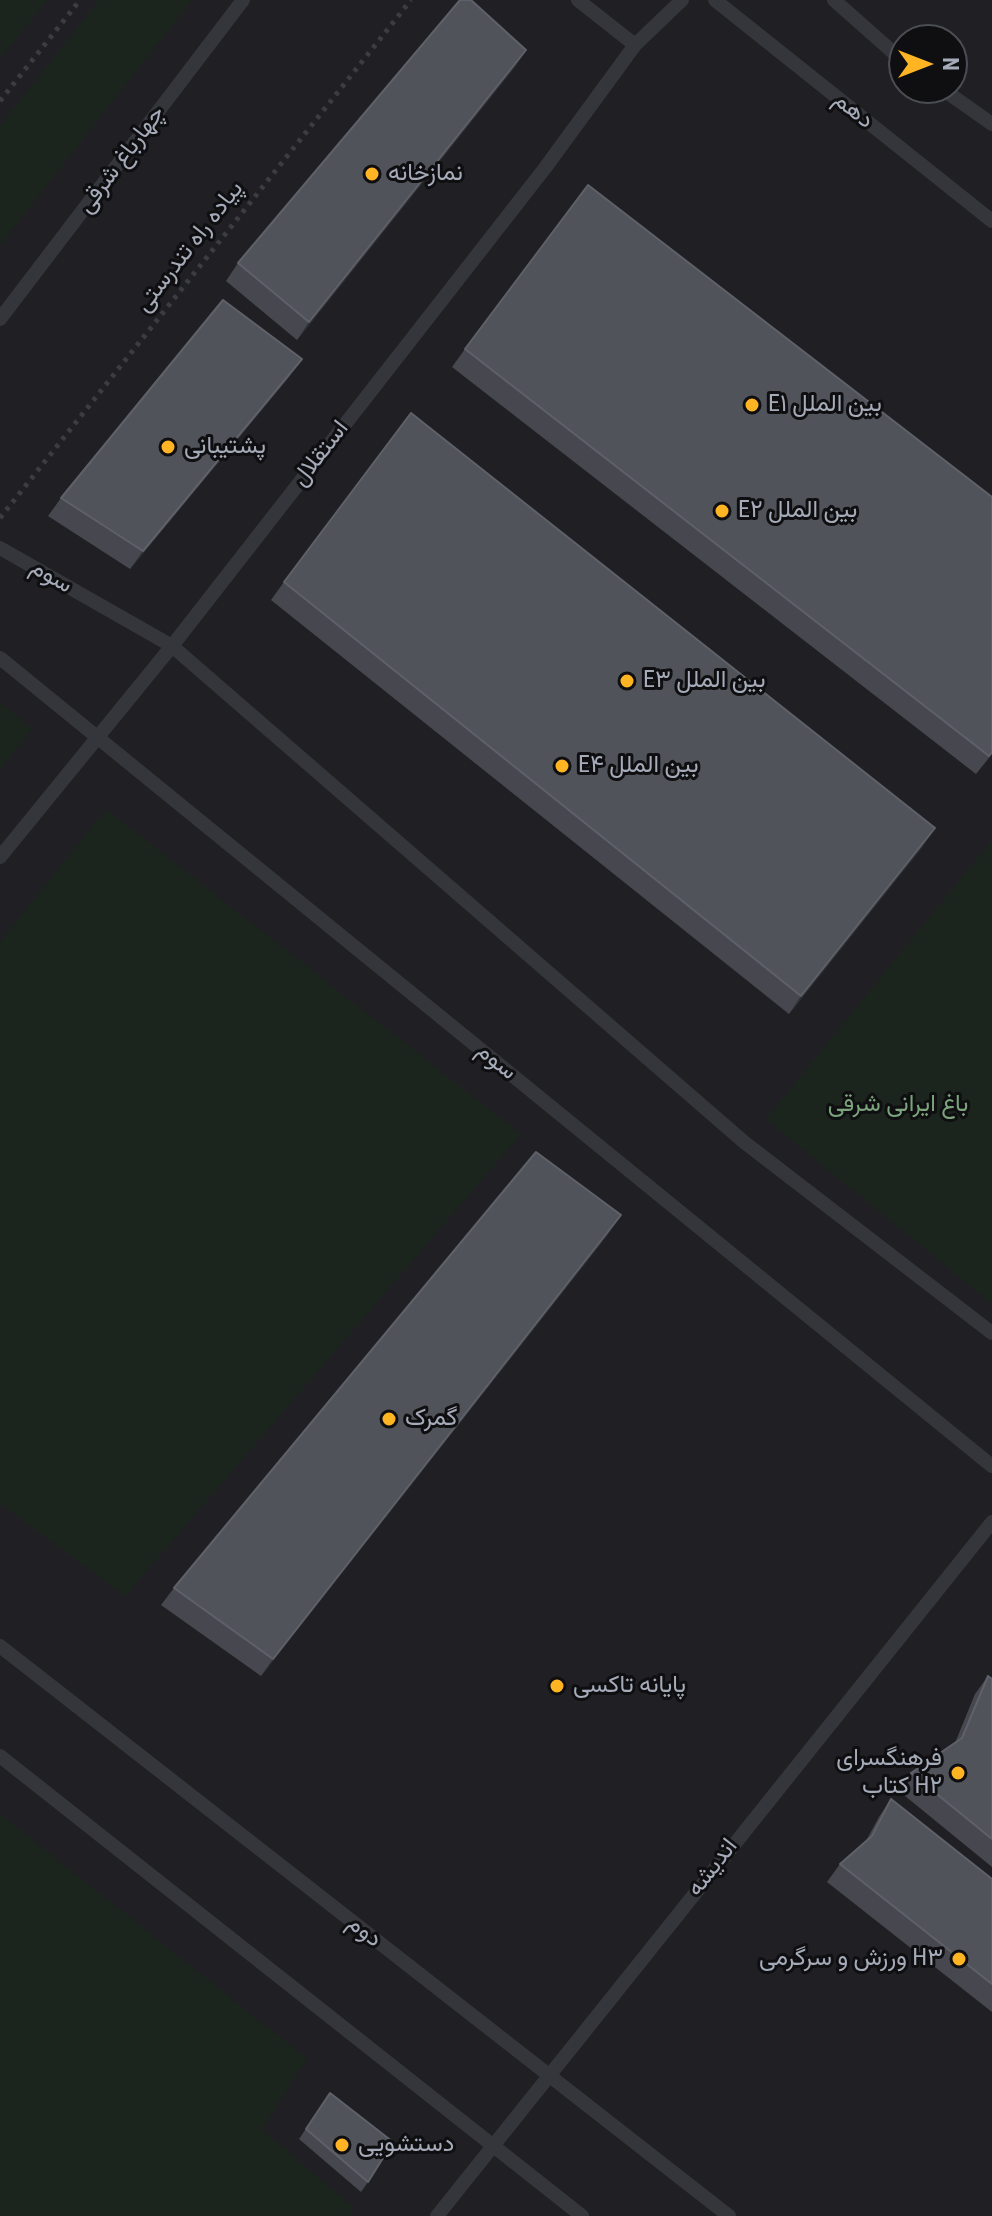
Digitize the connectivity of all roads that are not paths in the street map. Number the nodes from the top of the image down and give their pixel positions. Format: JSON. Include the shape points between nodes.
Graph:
{"nodes":[{"id":1,"x":243,"y":0,"type":"edge"},
{"id":2,"x":578,"y":0,"type":"edge"},
{"id":3,"x":682,"y":0,"type":"edge"},
{"id":4,"x":715,"y":0,"type":"edge"},
{"id":5,"x":834,"y":0,"type":"edge"},
{"id":6,"x":635,"y":45,"type":"junction"},
{"id":7,"x":888,"y":48,"type":"edge"},
{"id":8,"x":964,"y":104,"type":"edge"},
{"id":9,"x":992,"y":124,"type":"edge"},
{"id":10,"x":992,"y":221,"type":"edge"},
{"id":11,"x":0,"y":319,"type":"edge"},
{"id":12,"x":0,"y":548,"type":"edge"},
{"id":13,"x":172,"y":646,"type":"junction"},
{"id":14,"x":0,"y":658,"type":"edge"},
{"id":15,"x":98,"y":737,"type":"junction"},
{"id":16,"x":0,"y":857,"type":"edge"},
{"id":17,"x":992,"y":1333,"type":"edge"},
{"id":18,"x":992,"y":1466,"type":"edge"},
{"id":19,"x":992,"y":1522,"type":"edge"},
{"id":20,"x":0,"y":1646,"type":"edge"},
{"id":21,"x":0,"y":1756,"type":"edge"},
{"id":22,"x":549,"y":2076,"type":"junction"},
{"id":23,"x":494,"y":2146,"type":"junction"},
{"id":24,"x":437,"y":2216,"type":"edge"},
{"id":25,"x":582,"y":2216,"type":"edge"},
{"id":26,"x":729,"y":2216,"type":"edge"}],
"edges":[{"from":1,"to":11,"type":"lane","name":"چهارباغ شرقی"},
{"from":2,"to":6,"type":"lane"},
{"from":3,"to":6,"type":"lane","name":"استقلال"},
{"from":4,"to":10,"type":"lane","name":"دهم"},
{"from":5,"to":7,"type":"lane"},
{"from":6,"to":13,"type":"lane","name":"استقلال"},
{"from":8,"to":9,"type":"lane"},
{"from":12,"to":13,"type":"lane","name":"سوم"},
{"from":13,"to":15,"type":"lane","name":"استقلال"},
{"from":13,"to":17,"type":"lane","name":"سوم","via":[[744,1142]]},
{"from":14,"to":15,"type":"lane","name":"سوم"},
{"from":15,"to":16,"type":"lane","name":"استقلال"},
{"from":15,"to":18,"type":"lane","name":"سوم"},
{"from":19,"to":22,"type":"lane","name":"اندیشه"},
{"from":20,"to":22,"type":"lane","name":"دوم"},
{"from":21,"to":23,"type":"lane"},
{"from":22,"to":23,"type":"lane","name":"اندیشه"},
{"from":22,"to":26,"type":"lane","name":"دوم"},
{"from":23,"to":24,"type":"lane","name":"اندیشه"},
{"from":23,"to":25,"type":"lane"}]}
